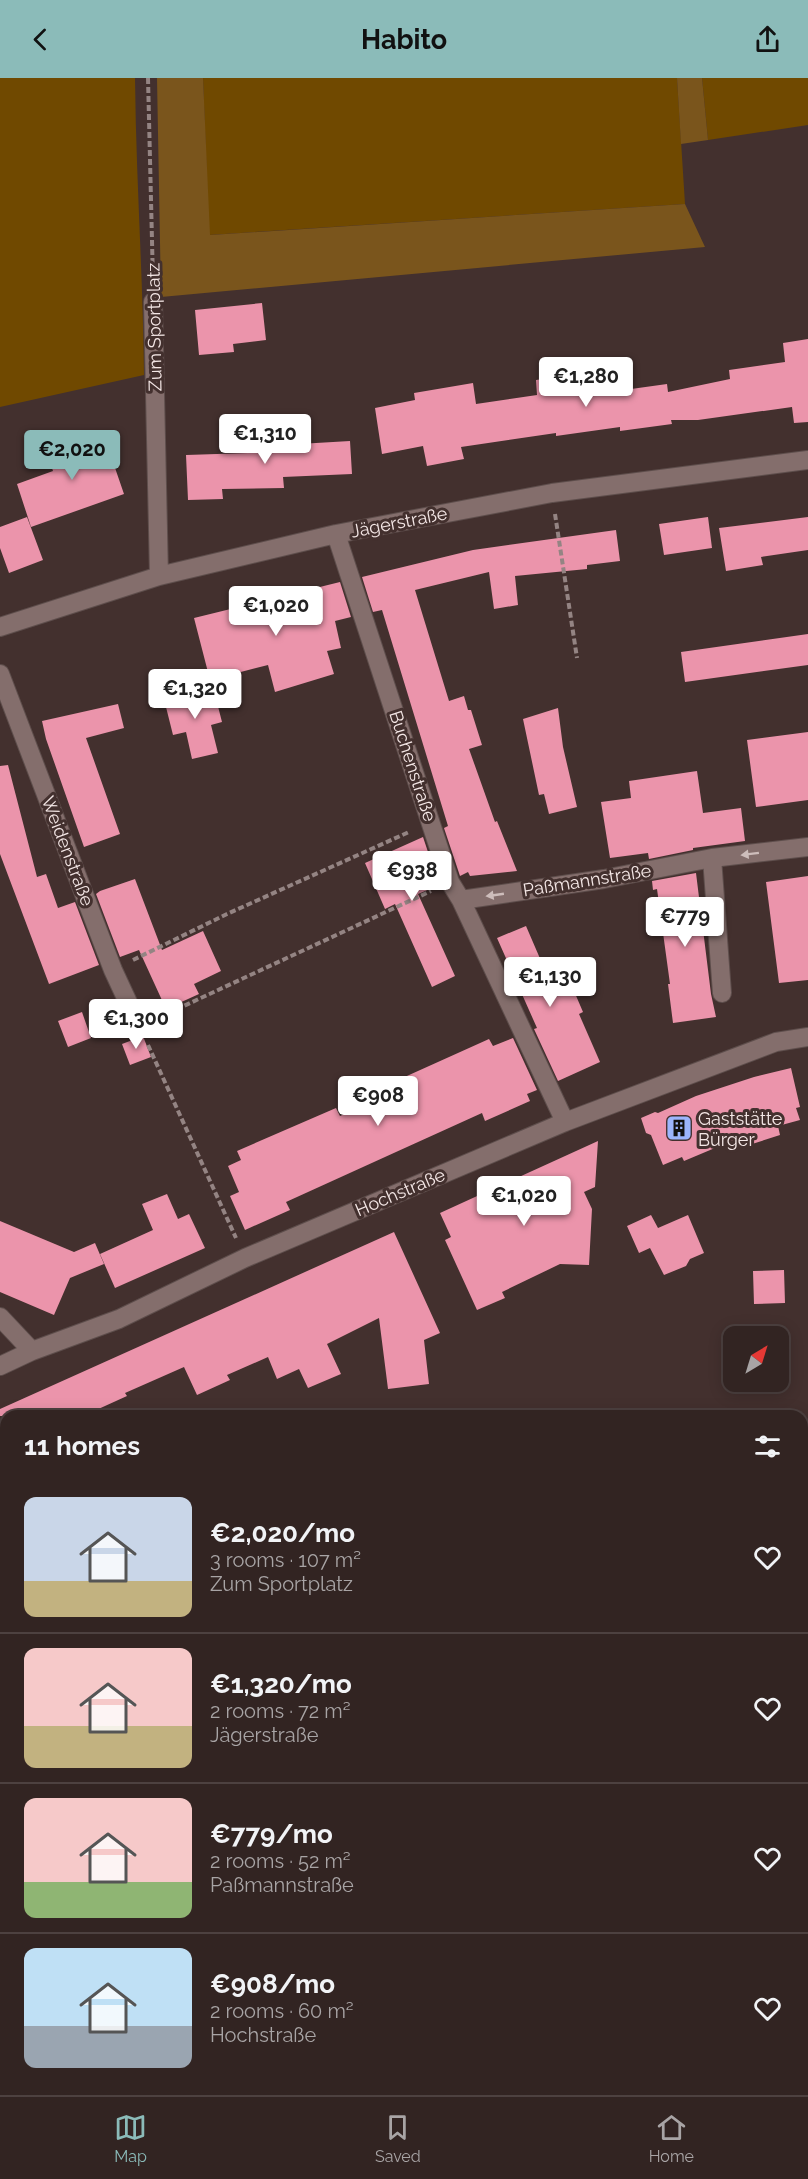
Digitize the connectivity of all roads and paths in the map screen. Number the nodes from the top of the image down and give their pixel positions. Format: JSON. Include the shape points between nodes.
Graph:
{"nodes":[{"id":1,"x":148,"y":78,"type":"edge"},
{"id":2,"x":153,"y":302,"type":"joint"},
{"id":3,"x":808,"y":460,"type":"edge"},
{"id":4,"x":552,"y":493,"type":"junction"},
{"id":5,"x":336,"y":534,"type":"junction"},
{"id":6,"x":159,"y":576,"type":"junction"},
{"id":7,"x":0,"y":627,"type":"edge"},
{"id":8,"x":577,"y":658,"type":"dead end"},
{"id":9,"x":0,"y":674,"type":"edge"},
{"id":10,"x":431,"y":822,"type":"junction"},
{"id":11,"x":808,"y":847,"type":"edge"},
{"id":12,"x":712,"y":858,"type":"junction"},
{"id":13,"x":450,"y":882,"type":"junction"},
{"id":14,"x":461,"y":900,"type":"junction"},
{"id":15,"x":113,"y":970,"type":"junction"},
{"id":16,"x":722,"y":993,"type":"dead end"},
{"id":17,"x":139,"y":1026,"type":"junction"},
{"id":18,"x":808,"y":1037,"type":"edge"},
{"id":19,"x":565,"y":1122,"type":"junction"},
{"id":20,"x":245,"y":1258,"type":"junction"},
{"id":21,"x":0,"y":1317,"type":"edge"},
{"id":22,"x":32,"y":1351,"type":"junction"},
{"id":23,"x":0,"y":1366,"type":"edge"}],
"edges":[{"from":1,"to":2,"type":"path","name":"Zum Sportplatz"},
{"from":2,"to":6,"type":"street","name":"Zum Sportplatz"},
{"from":3,"to":4,"type":"street","name":"Jägerstraße"},
{"from":4,"to":5,"type":"street","name":"Jägerstraße"},
{"from":4,"to":8,"type":"path"},
{"from":5,"to":6,"type":"street","name":"Jägerstraße"},
{"from":5,"to":10,"type":"street","name":"Buchenstraße"},
{"from":6,"to":7,"type":"street","name":"Jägerstraße"},
{"from":9,"to":15,"type":"street","name":"Weidenstraße"},
{"from":10,"to":13,"type":"street","name":"Buchenstraße"},
{"from":10,"to":15,"type":"path","via":[[226,914]]},
{"from":11,"to":12,"type":"street","name":"Paßmannstraße","one_way":true},
{"from":12,"to":14,"type":"street","name":"Paßmannstraße","one_way":true},
{"from":12,"to":16,"type":"street"},
{"from":13,"to":14,"type":"street","name":"Buchenstraße"},
{"from":13,"to":17,"type":"path"},
{"from":14,"to":19,"type":"street","name":"Buchenstraße"},
{"from":15,"to":17,"type":"street","name":"Weidenstraße"},
{"from":17,"to":20,"type":"path"},
{"from":18,"to":19,"type":"street","name":"Hochstraße","via":[[776,1042]]},
{"from":19,"to":20,"type":"street","name":"Hochstraße"},
{"from":20,"to":22,"type":"street","name":"Hochstraße","via":[[119,1320]]},
{"from":21,"to":22,"type":"street"},
{"from":22,"to":23,"type":"street","name":"Hochstraße"}]}
